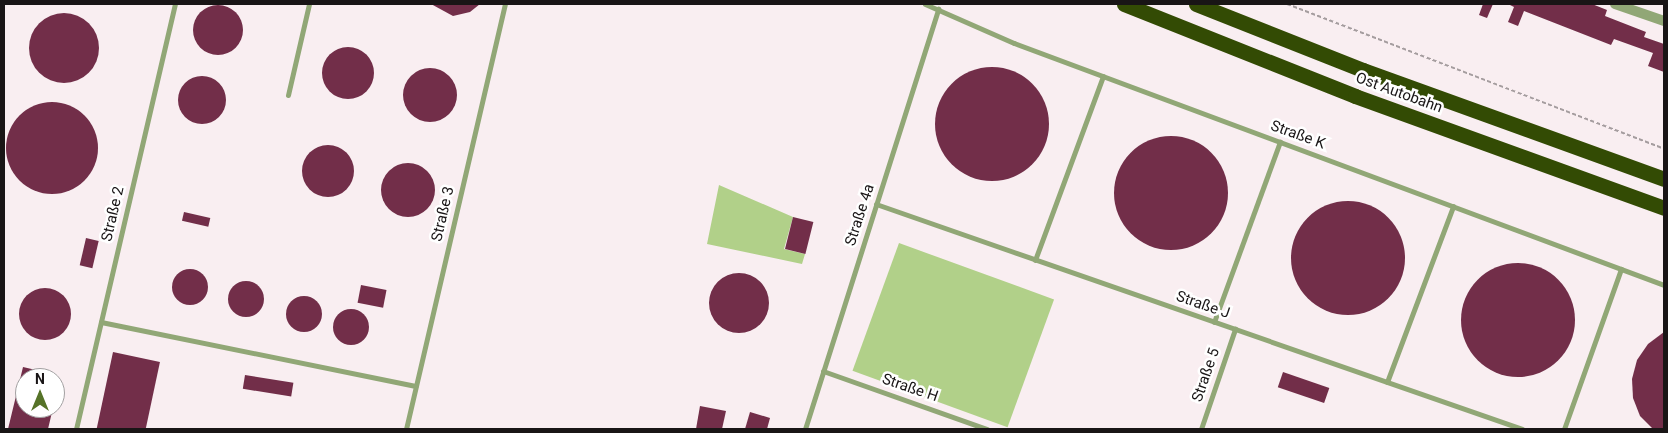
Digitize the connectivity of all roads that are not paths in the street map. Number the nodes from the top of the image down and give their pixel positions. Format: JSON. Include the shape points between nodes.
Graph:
{"nodes":[{"id":1,"x":175,"y":4,"type":"edge"},
{"id":2,"x":309,"y":4,"type":"edge"},
{"id":3,"x":505,"y":4,"type":"edge"},
{"id":4,"x":925,"y":4,"type":"edge"},
{"id":5,"x":1124,"y":4,"type":"edge"},
{"id":6,"x":1196,"y":4,"type":"edge"},
{"id":7,"x":1615,"y":4,"type":"edge"},
{"id":8,"x":938,"y":9,"type":"junction"},
{"id":9,"x":1664,"y":21,"type":"edge"},
{"id":10,"x":1103,"y":76,"type":"junction"},
{"id":11,"x":288,"y":95,"type":"dead end"},
{"id":12,"x":1280,"y":142,"type":"junction"},
{"id":13,"x":1664,"y":179,"type":"edge"},
{"id":14,"x":876,"y":204,"type":"junction"},
{"id":15,"x":1453,"y":206,"type":"junction"},
{"id":16,"x":1664,"y":208,"type":"edge"},
{"id":17,"x":1035,"y":260,"type":"junction"},
{"id":18,"x":1621,"y":269,"type":"junction"},
{"id":19,"x":1664,"y":285,"type":"edge"},
{"id":20,"x":101,"y":322,"type":"junction"},
{"id":21,"x":1214,"y":322,"type":"junction"},
{"id":22,"x":1236,"y":329,"type":"junction"},
{"id":23,"x":823,"y":371,"type":"junction"},
{"id":24,"x":1387,"y":382,"type":"junction"},
{"id":25,"x":416,"y":386,"type":"junction"},
{"id":26,"x":76,"y":429,"type":"edge"},
{"id":27,"x":406,"y":429,"type":"edge"},
{"id":28,"x":805,"y":429,"type":"edge"},
{"id":29,"x":987,"y":429,"type":"edge"},
{"id":30,"x":1201,"y":429,"type":"edge"},
{"id":31,"x":1522,"y":429,"type":"edge"},
{"id":32,"x":1564,"y":429,"type":"edge"}],
"edges":[{"from":1,"to":20,"type":"lane","name":"Straße 2"},
{"from":2,"to":11,"type":"lane"},
{"from":3,"to":25,"type":"lane","name":"Straße 3"},
{"from":4,"to":8,"type":"lane","name":"Straße K"},
{"from":5,"to":16,"type":"highway","name":"Ost Autobahn","via":[[1355,96]]},
{"from":6,"to":13,"type":"highway","name":"Ost Autobahn","via":[[1363,70]]},
{"from":7,"to":9,"type":"street"},
{"from":8,"to":10,"type":"lane","name":"Straße K","via":[[1014,43]]},
{"from":8,"to":14,"type":"lane","name":"Straße 4a"},
{"from":10,"to":12,"type":"lane","name":"Straße K"},
{"from":10,"to":17,"type":"lane"},
{"from":12,"to":15,"type":"lane","name":"Straße K"},
{"from":12,"to":21,"type":"lane"},
{"from":14,"to":17,"type":"lane","name":"Straße J"},
{"from":14,"to":23,"type":"lane","name":"Straße 4a"},
{"from":15,"to":18,"type":"lane","name":"Straße K"},
{"from":15,"to":24,"type":"lane"},
{"from":17,"to":21,"type":"lane","name":"Straße J"},
{"from":18,"to":19,"type":"lane","name":"Straße K"},
{"from":18,"to":32,"type":"lane"},
{"from":20,"to":25,"type":"lane"},
{"from":20,"to":26,"type":"lane","name":"Straße 2"},
{"from":21,"to":22,"type":"lane","name":"Straße J"},
{"from":22,"to":24,"type":"lane","name":"Straße J"},
{"from":22,"to":30,"type":"lane","name":"Straße 5"},
{"from":23,"to":28,"type":"lane","name":"Straße 4a"},
{"from":23,"to":29,"type":"lane","name":"Straße H"},
{"from":24,"to":31,"type":"lane","name":"Straße J"},
{"from":25,"to":27,"type":"lane","name":"Straße 3"}]}
